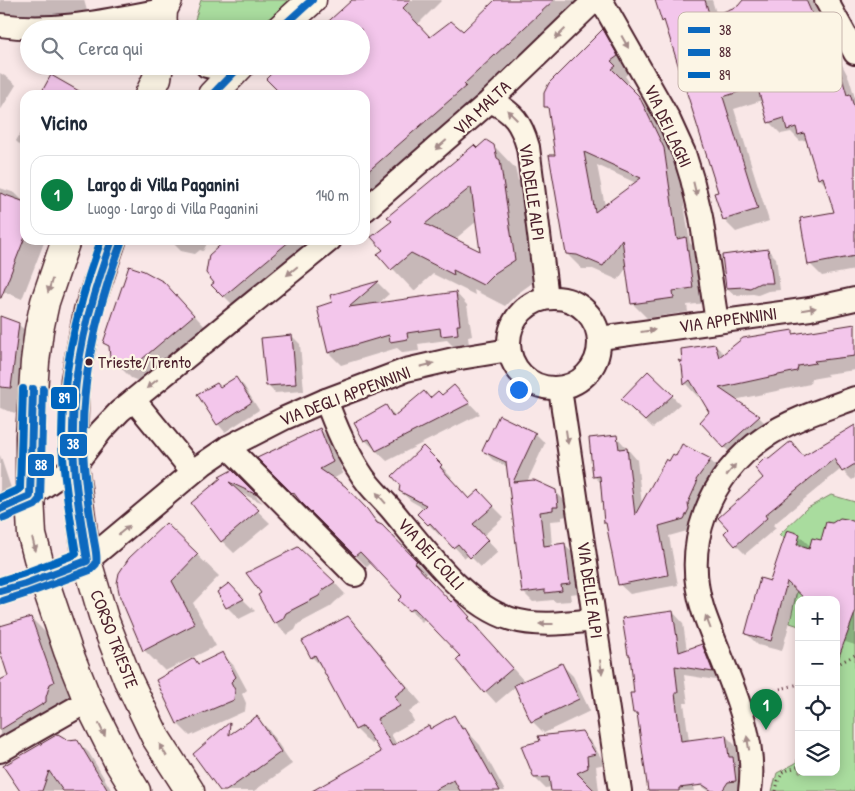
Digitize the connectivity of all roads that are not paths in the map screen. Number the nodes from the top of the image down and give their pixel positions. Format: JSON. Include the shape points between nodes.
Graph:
{"nodes":[{"id":1,"x":312,"y":0,"type":"edge"},
{"id":2,"x":595,"y":0,"type":"edge"},
{"id":3,"x":601,"y":0,"type":"edge"},
{"id":4,"x":826,"y":0,"type":"edge"},
{"id":5,"x":833,"y":12,"type":"edge"},
{"id":6,"x":165,"y":17,"type":"edge"},
{"id":7,"x":134,"y":20,"type":"edge"},
{"id":8,"x":290,"y":20,"type":"edge"},
{"id":9,"x":0,"y":25,"type":"edge"},
{"id":10,"x":20,"y":27,"type":"edge"},
{"id":11,"x":842,"y":29,"type":"edge"},
{"id":12,"x":855,"y":53,"type":"edge"},
{"id":13,"x":158,"y":75,"type":"edge"},
{"id":14,"x":151,"y":90,"type":"edge"},
{"id":15,"x":490,"y":101,"type":"junction"},
{"id":16,"x":370,"y":206,"type":"edge"},
{"id":17,"x":64,"y":245,"type":"edge"},
{"id":18,"x":110,"y":245,"type":"edge"},
{"id":19,"x":324,"y":245,"type":"edge"},
{"id":20,"x":547,"y":298,"type":"junction"},
{"id":21,"x":855,"y":299,"type":"edge"},
{"id":22,"x":717,"y":322,"type":"junction"},
{"id":23,"x":600,"y":338,"type":"junction"},
{"id":24,"x":509,"y":350,"type":"junction"},
{"id":25,"x":560,"y":389,"type":"junction"},
{"id":26,"x":855,"y":398,"type":"edge"},
{"id":27,"x":134,"y":400,"type":"junction"},
{"id":28,"x":326,"y":400,"type":"junction"},
{"id":29,"x":228,"y":447,"type":"junction"},
{"id":30,"x":74,"y":466,"type":"junction"},
{"id":31,"x":193,"y":472,"type":"junction"},
{"id":32,"x":30,"y":496,"type":"junction"},
{"id":33,"x":0,"y":509,"type":"edge"},
{"id":34,"x":87,"y":561,"type":"junction"},
{"id":35,"x":355,"y":575,"type":"dead end"},
{"id":36,"x":43,"y":577,"type":"junction"},
{"id":37,"x":0,"y":591,"type":"edge"},
{"id":38,"x":594,"y":620,"type":"junction"},
{"id":39,"x":88,"y":701,"type":"junction"},
{"id":40,"x":0,"y":751,"type":"edge"},
{"id":41,"x":136,"y":791,"type":"edge"},
{"id":42,"x":190,"y":791,"type":"edge"},
{"id":43,"x":620,"y":791,"type":"edge"},
{"id":44,"x":750,"y":791,"type":"edge"}],
"edges":[{"from":1,"to":8,"type":"street"},
{"from":2,"to":15,"type":"street","name":"VIA MALTA","one_way":true},
{"from":3,"to":22,"type":"street","name":"VIA DEI LAGHI","one_way":true,"via":[[668,118],[684,153],[701,217]]},
{"from":4,"to":5,"type":"street"},
{"from":6,"to":7,"type":"street"},
{"from":9,"to":10,"type":"street"},
{"from":11,"to":12,"type":"street"},
{"from":13,"to":14,"type":"street"},
{"from":15,"to":16,"type":"street","name":"VIA MALTA","one_way":true},
{"from":20,"to":15,"type":"street","name":"VIA DELLE ALPI","one_way":true,"via":[[528,147],[517,120]]},
{"from":17,"to":32,"type":"street","one_way":true,"via":[[46,302],[36,348]]},
{"from":18,"to":30,"type":"street","name":"CORSO TRIESTE","via":[[88,311],[77,365]]},
{"from":19,"to":27,"type":"street","one_way":true},
{"from":20,"to":23,"type":"street","via":[[562,298],[588,312]]},
{"from":20,"to":24,"type":"street","via":[[521,312],[513,323]]},
{"from":22,"to":21,"type":"street","name":"VIA APPENNINI","one_way":true},
{"from":23,"to":22,"type":"street","name":"VIA APPENNINI","one_way":true},
{"from":23,"to":25,"type":"street","via":[[594,366],[575,384]]},
{"from":24,"to":25,"type":"street","via":[[513,364],[532,384]]},
{"from":28,"to":24,"type":"street","name":"VIA DEGLI APPENNINI","one_way":true,"via":[[406,370]]},
{"from":25,"to":38,"type":"street","name":"VIA DELLE ALPI","one_way":true},
{"from":44,"to":26,"type":"street","one_way":true,"via":[[747,737],[726,668],[703,609],[696,575],[697,541],[709,502],[732,468],[751,448],[806,416]]},
{"from":27,"to":30,"type":"street","via":[[110,421]]},
{"from":27,"to":31,"type":"street"},
{"from":28,"to":29,"type":"street","name":"VIA DEGLI APPENNINI"},
{"from":38,"to":28,"type":"street","name":"VIA DEI COLLI","one_way":true,"via":[[528,623],[495,613],[472,598],[362,476]]},
{"from":29,"to":31,"type":"street","name":"VIA DEGLI APPENNINI"},
{"from":29,"to":35,"type":"street"},
{"from":30,"to":32,"type":"street"},
{"from":30,"to":34,"type":"street","name":"CORSO TRIESTE"},
{"from":34,"to":31,"type":"street","name":"VIA DEGLI APPENNINI","one_way":true},
{"from":32,"to":33,"type":"street"},
{"from":32,"to":36,"type":"street","one_way":true,"via":[[32,535]]},
{"from":34,"to":36,"type":"street"},
{"from":42,"to":34,"type":"street","name":"CORSO TRIESTE","one_way":true,"via":[[156,738],[132,688],[104,619]]},
{"from":36,"to":37,"type":"street"},
{"from":36,"to":39,"type":"street"},
{"from":38,"to":43,"type":"street","name":"VIA DELLE ALPI","one_way":true},
{"from":39,"to":40,"type":"street"},
{"from":39,"to":41,"type":"street","one_way":true}]}
